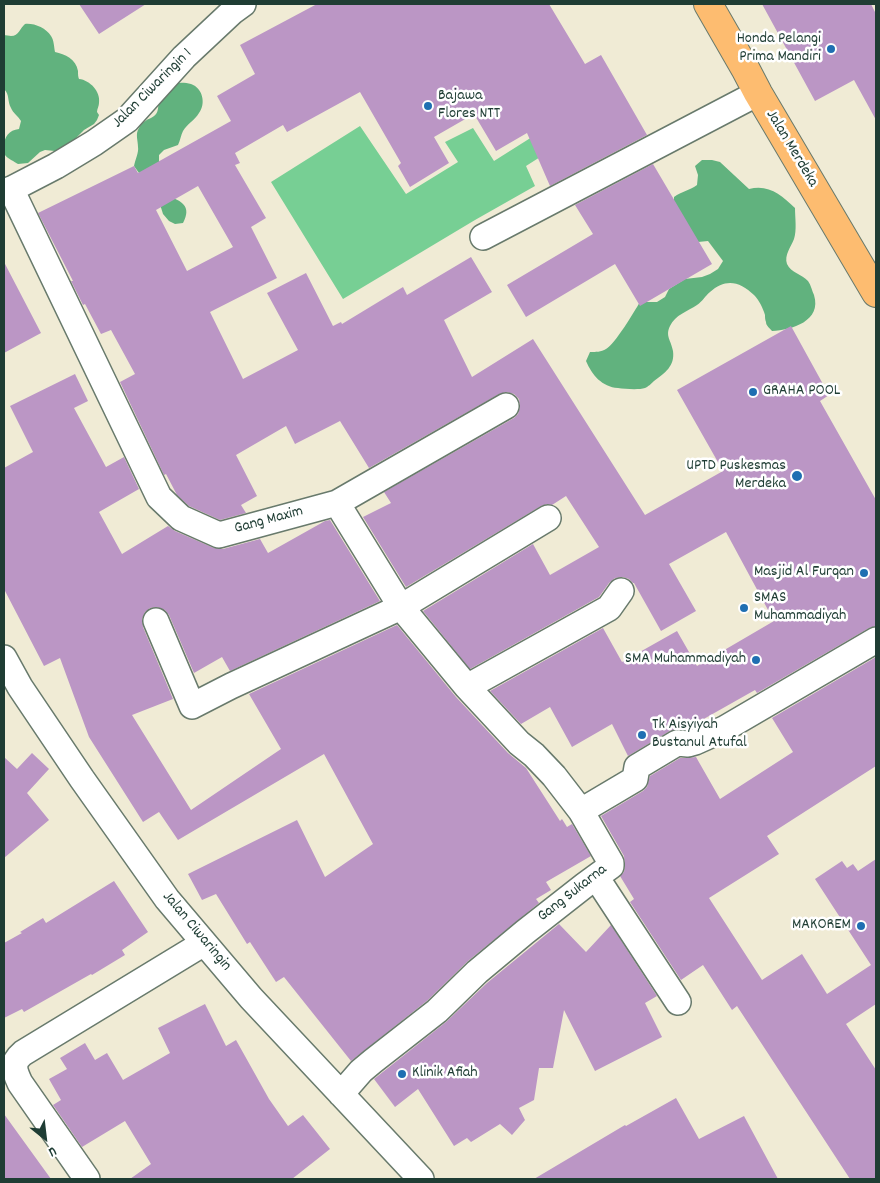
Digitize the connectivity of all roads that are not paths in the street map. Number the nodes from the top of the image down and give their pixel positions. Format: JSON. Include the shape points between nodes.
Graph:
{"nodes":[{"id":1,"x":243,"y":4,"type":"edge"},
{"id":2,"x":708,"y":4,"type":"edge"},
{"id":3,"x":758,"y":93,"type":"junction"},
{"id":4,"x":7,"y":191,"type":"edge"},
{"id":5,"x":483,"y":237,"type":"dead end"},
{"id":6,"x":876,"y":293,"type":"edge"},
{"id":7,"x":506,"y":406,"type":"dead end"},
{"id":8,"x":337,"y":503,"type":"junction"},
{"id":9,"x":548,"y":518,"type":"dead end"},
{"id":10,"x":622,"y":591,"type":"dead end"},
{"id":11,"x":401,"y":607,"type":"junction"},
{"id":12,"x":156,"y":621,"type":"dead end"},
{"id":13,"x":876,"y":640,"type":"edge"},
{"id":14,"x":4,"y":658,"type":"edge"},
{"id":15,"x":467,"y":687,"type":"junction"},
{"id":16,"x":581,"y":811,"type":"junction"},
{"id":17,"x":596,"y":877,"type":"junction"},
{"id":18,"x":204,"y":943,"type":"junction"},
{"id":19,"x":678,"y":1002,"type":"dead end"},
{"id":20,"x":10,"y":1058,"type":"edge"},
{"id":21,"x":341,"y":1094,"type":"junction"},
{"id":22,"x":87,"y":1179,"type":"edge"},
{"id":23,"x":421,"y":1179,"type":"edge"}],
"edges":[{"from":1,"to":4,"type":"street","name":"Jalan Ciwaringin 1","via":[[184,57],[127,120],[56,166]]},
{"from":2,"to":3,"type":"main road","name":"Jalan Merdeka"},
{"from":3,"to":5,"type":"street"},
{"from":3,"to":6,"type":"main road","name":"Jalan Merdeka"},
{"from":4,"to":8,"type":"street","name":"Gang Maxim","via":[[159,497],[180,518],[219,535]]},
{"from":7,"to":8,"type":"street","name":"Gang Maxim"},
{"from":8,"to":11,"type":"street"},
{"from":9,"to":11,"type":"street"},
{"from":10,"to":15,"type":"street","via":[[609,608]]},
{"from":11,"to":12,"type":"street","via":[[192,706]]},
{"from":11,"to":15,"type":"street"},
{"from":13,"to":16,"type":"street","via":[[724,729],[695,742],[677,744],[645,762],[638,767],[635,779]]},
{"from":14,"to":18,"type":"street","name":"Jalan Ciwaringin","via":[[82,779],[167,899]]},
{"from":15,"to":16,"type":"street","via":[[554,776]]},
{"from":16,"to":17,"type":"street","name":"Gang Sukarna","via":[[611,863]]},
{"from":17,"to":19,"type":"street"},
{"from":17,"to":21,"type":"street","name":"Gang Sukarna","via":[[484,966],[437,1011],[373,1061]]},
{"from":18,"to":20,"type":"street"},
{"from":18,"to":21,"type":"street","name":"Jalan Ciwaringin"},
{"from":20,"to":22,"type":"street","via":[[20,1083]]},
{"from":21,"to":23,"type":"street","name":"Jalan Ciwaringin"}]}
